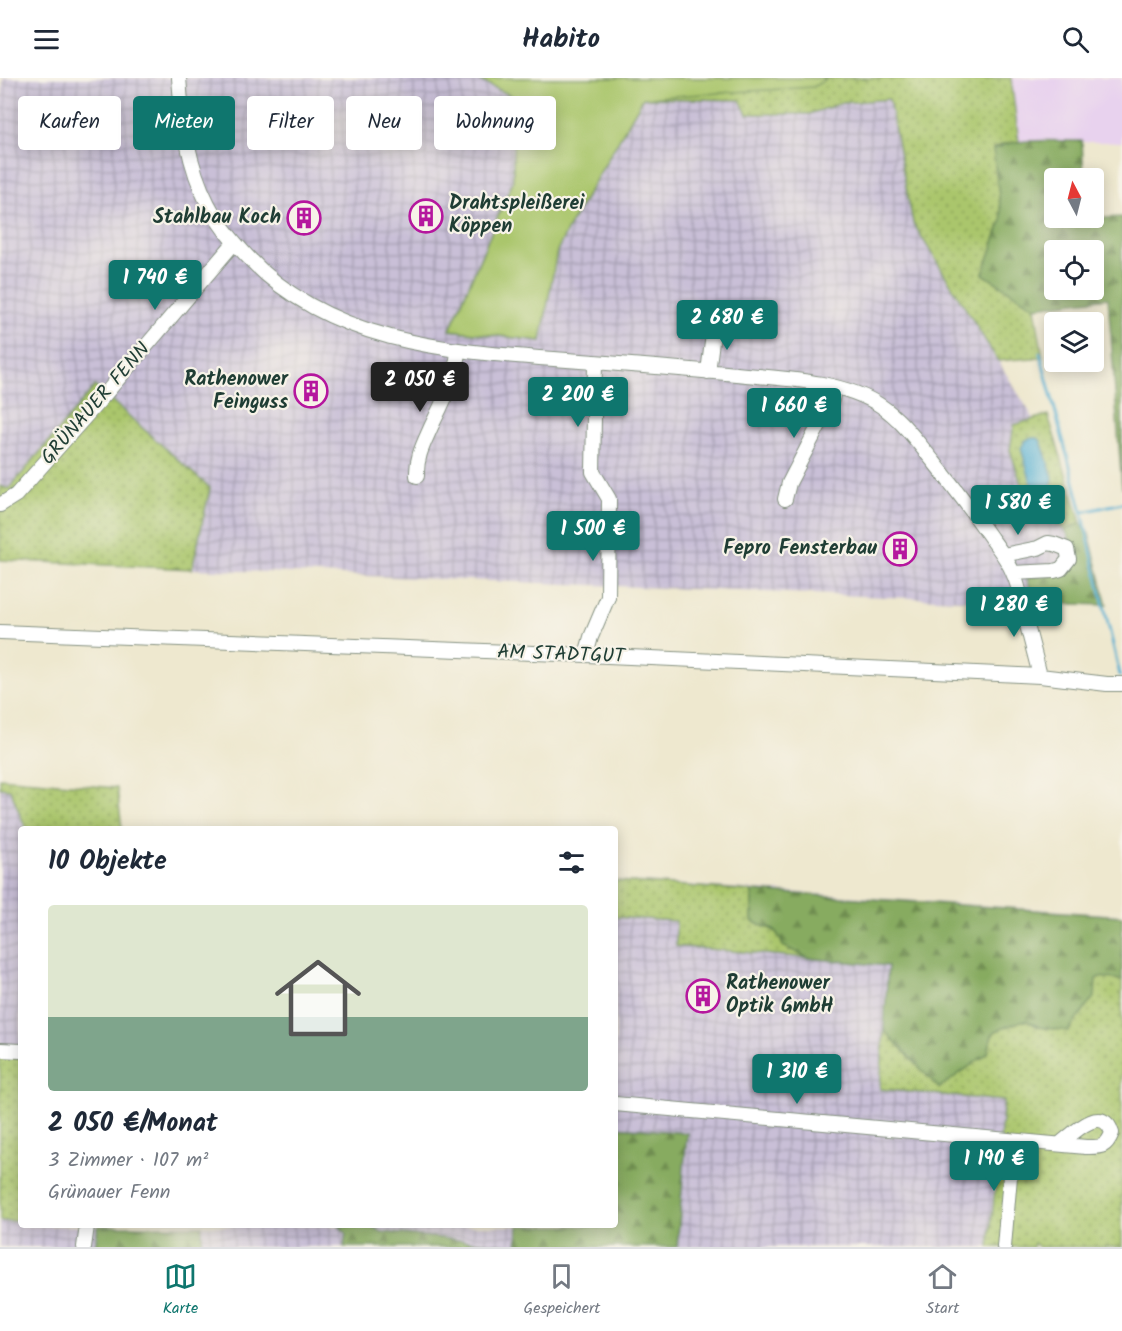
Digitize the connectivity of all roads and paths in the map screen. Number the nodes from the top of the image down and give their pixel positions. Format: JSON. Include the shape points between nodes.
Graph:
{"nodes":[{"id":1,"x":179,"y":78,"type":"edge"},
{"id":2,"x":234,"y":243,"type":"junction"},
{"id":3,"x":714,"y":326,"type":"dead end"},
{"id":4,"x":458,"y":351,"type":"junction"},
{"id":5,"x":595,"y":363,"type":"junction"},
{"id":6,"x":708,"y":372,"type":"junction"},
{"id":7,"x":834,"y":387,"type":"junction"},
{"id":8,"x":417,"y":476,"type":"dead end"},
{"id":9,"x":785,"y":498,"type":"dead end"},
{"id":10,"x":0,"y":505,"type":"edge"},
{"id":11,"x":1003,"y":555,"type":"junction"},
{"id":12,"x":1013,"y":573,"type":"junction"},
{"id":13,"x":0,"y":632,"type":"edge"},
{"id":14,"x":586,"y":655,"type":"junction"},
{"id":15,"x":1040,"y":676,"type":"junction"},
{"id":16,"x":1122,"y":684,"type":"edge"},
{"id":17,"x":0,"y":1050,"type":"edge"},
{"id":18,"x":18,"y":1051,"type":"edge"},
{"id":19,"x":618,"y":1104,"type":"edge"},
{"id":20,"x":1013,"y":1141,"type":"junction"},
{"id":21,"x":1060,"y":1144,"type":"dead end"},
{"id":22,"x":87,"y":1228,"type":"edge"},
{"id":23,"x":84,"y":1247,"type":"edge"},
{"id":24,"x":1004,"y":1247,"type":"edge"}],
"edges":[{"from":1,"to":2,"type":"street","via":[[182,118],[194,168],[208,205]]},
{"from":2,"to":4,"type":"street","via":[[288,292],[324,314],[371,332]]},
{"from":2,"to":10,"type":"street","name":"GRÜNAUER FENN","via":[[16,495]]},
{"from":3,"to":6,"type":"street"},
{"from":4,"to":5,"type":"street"},
{"from":4,"to":8,"type":"street","via":[[449,389],[420,451]]},
{"from":5,"to":6,"type":"street"},
{"from":5,"to":14,"type":"street","via":[[593,472],[609,499],[608,597]]},
{"from":6,"to":7,"type":"street"},
{"from":7,"to":9,"type":"street","via":[[832,400]]},
{"from":7,"to":11,"type":"street","via":[[866,398],[896,418],[968,504]]},
{"from":11,"to":12,"type":"street"},
{"from":11,"to":12,"type":"street","via":[[1038,549],[1048,543],[1067,549],[1069,559],[1061,569]]},
{"from":12,"to":15,"type":"street"},
{"from":13,"to":14,"type":"street","name":"AM STADTGUT"},
{"from":14,"to":15,"type":"street","name":"AM STADTGUT"},
{"from":15,"to":16,"type":"street","name":"AM STADTGUT"},
{"from":17,"to":18,"type":"street"},
{"from":19,"to":20,"type":"street"},
{"from":20,"to":21,"type":"street"},
{"from":20,"to":24,"type":"street"},
{"from":22,"to":23,"type":"street"}]}
